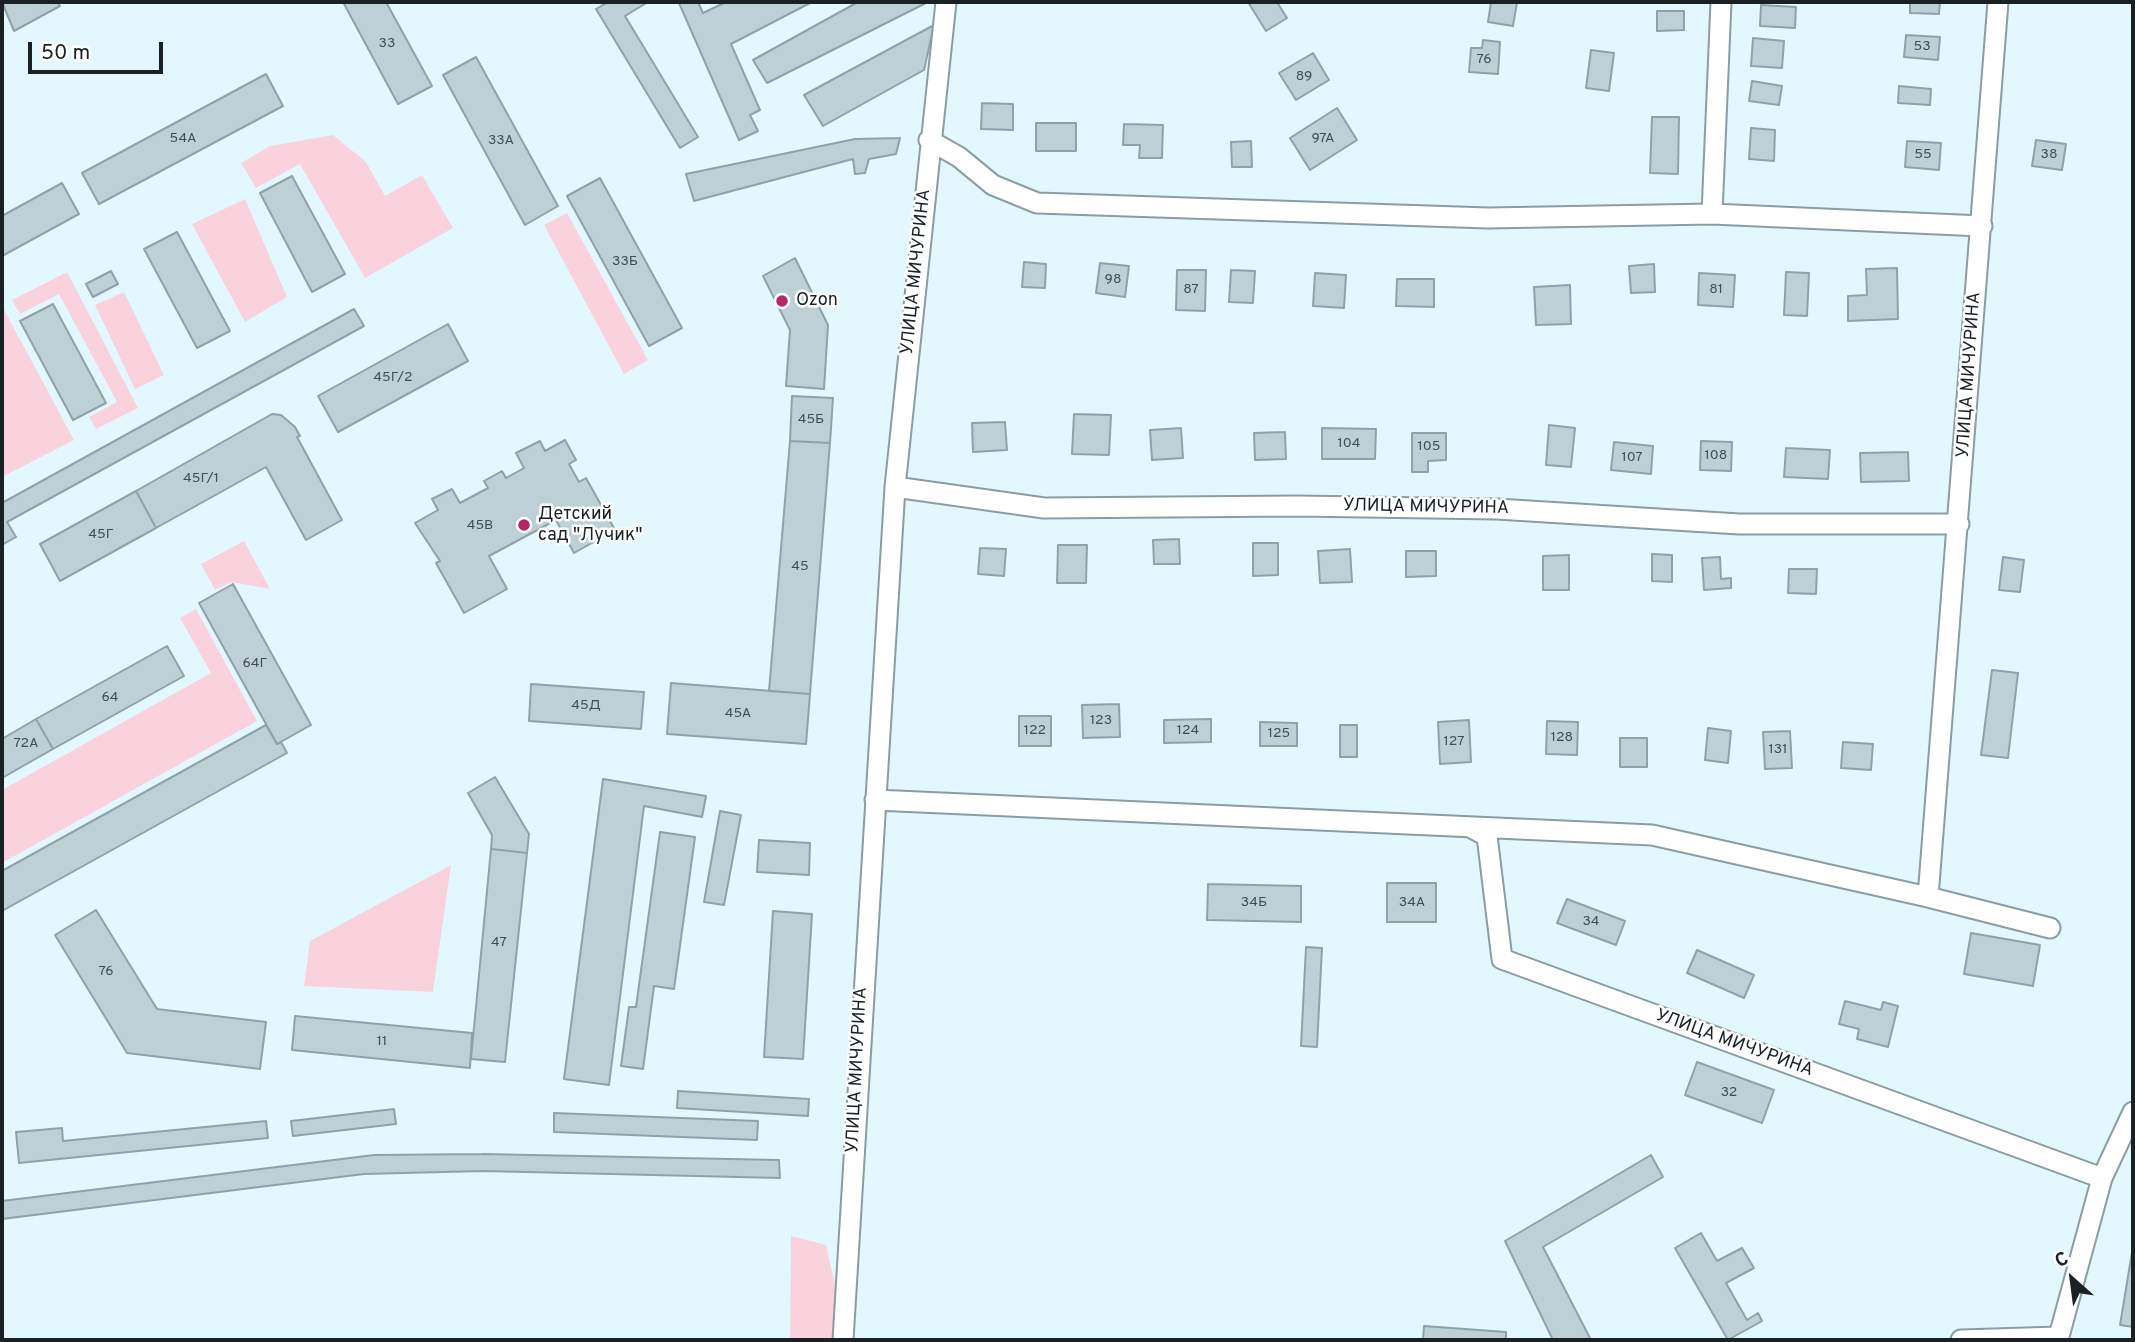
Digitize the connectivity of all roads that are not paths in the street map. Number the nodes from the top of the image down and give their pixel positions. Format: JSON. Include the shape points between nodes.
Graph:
{"nodes":[{"id":1,"x":946,"y":2,"type":"edge"},
{"id":2,"x":1721,"y":2,"type":"edge"},
{"id":3,"x":1998,"y":2,"type":"edge"},
{"id":4,"x":929,"y":141,"type":"junction"},
{"id":5,"x":1712,"y":214,"type":"junction"},
{"id":6,"x":1982,"y":226,"type":"junction"},
{"id":7,"x":895,"y":487,"type":"junction"},
{"id":8,"x":1959,"y":524,"type":"junction"},
{"id":9,"x":875,"y":800,"type":"junction"},
{"id":10,"x":1469,"y":826,"type":"junction"},
{"id":11,"x":1928,"y":897,"type":"junction"},
{"id":12,"x":2050,"y":928,"type":"dead end"},
{"id":13,"x":2133,"y":1112,"type":"edge"},
{"id":14,"x":2102,"y":1178,"type":"junction"},
{"id":15,"x":2058,"y":1339,"type":"edge"},
{"id":16,"x":844,"y":1340,"type":"edge"},
{"id":17,"x":1961,"y":1340,"type":"edge"}],
"edges":[{"from":1,"to":4,"type":"street","name":"УЛИЦА МИЧУРИНА"},
{"from":2,"to":5,"type":"street"},
{"from":3,"to":6,"type":"street","name":"УЛИЦА МИЧУРИНА"},
{"from":4,"to":5,"type":"street","via":[[993,185],[1037,203],[1488,218]]},
{"from":4,"to":7,"type":"street","name":"УЛИЦА МИЧУРИНА"},
{"from":5,"to":6,"type":"street"},
{"from":6,"to":8,"type":"street","name":"УЛИЦА МИЧУРИНА"},
{"from":7,"to":8,"type":"street","name":"УЛИЦА МИЧУРИНА","via":[[1044,508],[1497,509],[1739,524]]},
{"from":7,"to":9,"type":"street","name":"УЛИЦА МИЧУРИНА"},
{"from":8,"to":11,"type":"street","name":"УЛИЦА МИЧУРИНА"},
{"from":9,"to":10,"type":"street"},
{"from":9,"to":16,"type":"street","name":"УЛИЦА МИЧУРИНА"},
{"from":10,"to":11,"type":"street","via":[[1652,835]]},
{"from":10,"to":14,"type":"street","name":"УЛИЦА МИЧУРИНА","via":[[1487,836],[1502,960]]},
{"from":11,"to":12,"type":"street"},
{"from":13,"to":14,"type":"street"},
{"from":14,"to":15,"type":"street"},
{"from":15,"to":17,"type":"street"}]}
